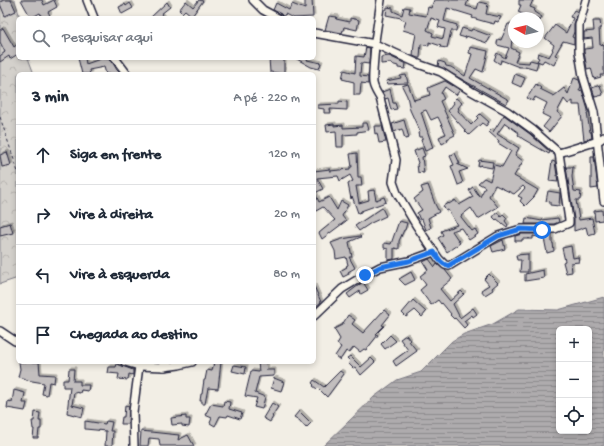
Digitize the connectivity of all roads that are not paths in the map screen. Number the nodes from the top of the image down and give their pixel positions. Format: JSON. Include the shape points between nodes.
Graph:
{"nodes":[{"id":1,"x":87,"y":0,"type":"edge"},
{"id":2,"x":254,"y":0,"type":"edge"},
{"id":3,"x":381,"y":0,"type":"edge"},
{"id":4,"x":586,"y":0,"type":"edge"},
{"id":5,"x":93,"y":16,"type":"edge"},
{"id":6,"x":274,"y":16,"type":"edge"},
{"id":7,"x":316,"y":33,"type":"edge"},
{"id":8,"x":375,"y":44,"type":"junction"},
{"id":9,"x":116,"y":60,"type":"edge"},
{"id":10,"x":126,"y":72,"type":"edge"},
{"id":11,"x":601,"y":139,"type":"edge"},
{"id":12,"x":559,"y":153,"type":"junction"},
{"id":13,"x":604,"y":201,"type":"edge"},
{"id":14,"x":434,"y":252,"type":"junction"},
{"id":15,"x":316,"y":314,"type":"edge"},
{"id":16,"x":0,"y":331,"type":"edge"},
{"id":17,"x":16,"y":341,"type":"edge"},
{"id":18,"x":132,"y":364,"type":"edge"},
{"id":19,"x":164,"y":364,"type":"edge"},
{"id":20,"x":183,"y":364,"type":"edge"},
{"id":21,"x":139,"y":366,"type":"junction"},
{"id":22,"x":134,"y":446,"type":"edge"}],
"edges":[{"from":1,"to":5,"type":"street"},
{"from":2,"to":6,"type":"street","via":[[263,10]]},
{"from":3,"to":8,"type":"street"},
{"from":4,"to":11,"type":"street","via":[[579,25],[579,52],[583,76]]},
{"from":7,"to":8,"type":"street"},
{"from":8,"to":12,"type":"street","via":[[441,72],[507,111]]},
{"from":8,"to":14,"type":"street","via":[[373,82],[380,98],[396,160],[393,182],[397,193]]},
{"from":9,"to":10,"type":"street"},
{"from":11,"to":12,"type":"street"},
{"from":11,"to":13,"type":"street"},
{"from":12,"to":14,"type":"street","via":[[568,223],[555,229],[521,229],[498,236],[448,266]]},
{"from":14,"to":15,"type":"street","via":[[380,267],[342,289]]},
{"from":16,"to":17,"type":"street"},
{"from":18,"to":21,"type":"street"},
{"from":19,"to":20,"type":"street"},
{"from":19,"to":21,"type":"street"},
{"from":21,"to":22,"type":"street","via":[[133,412]]}]}
